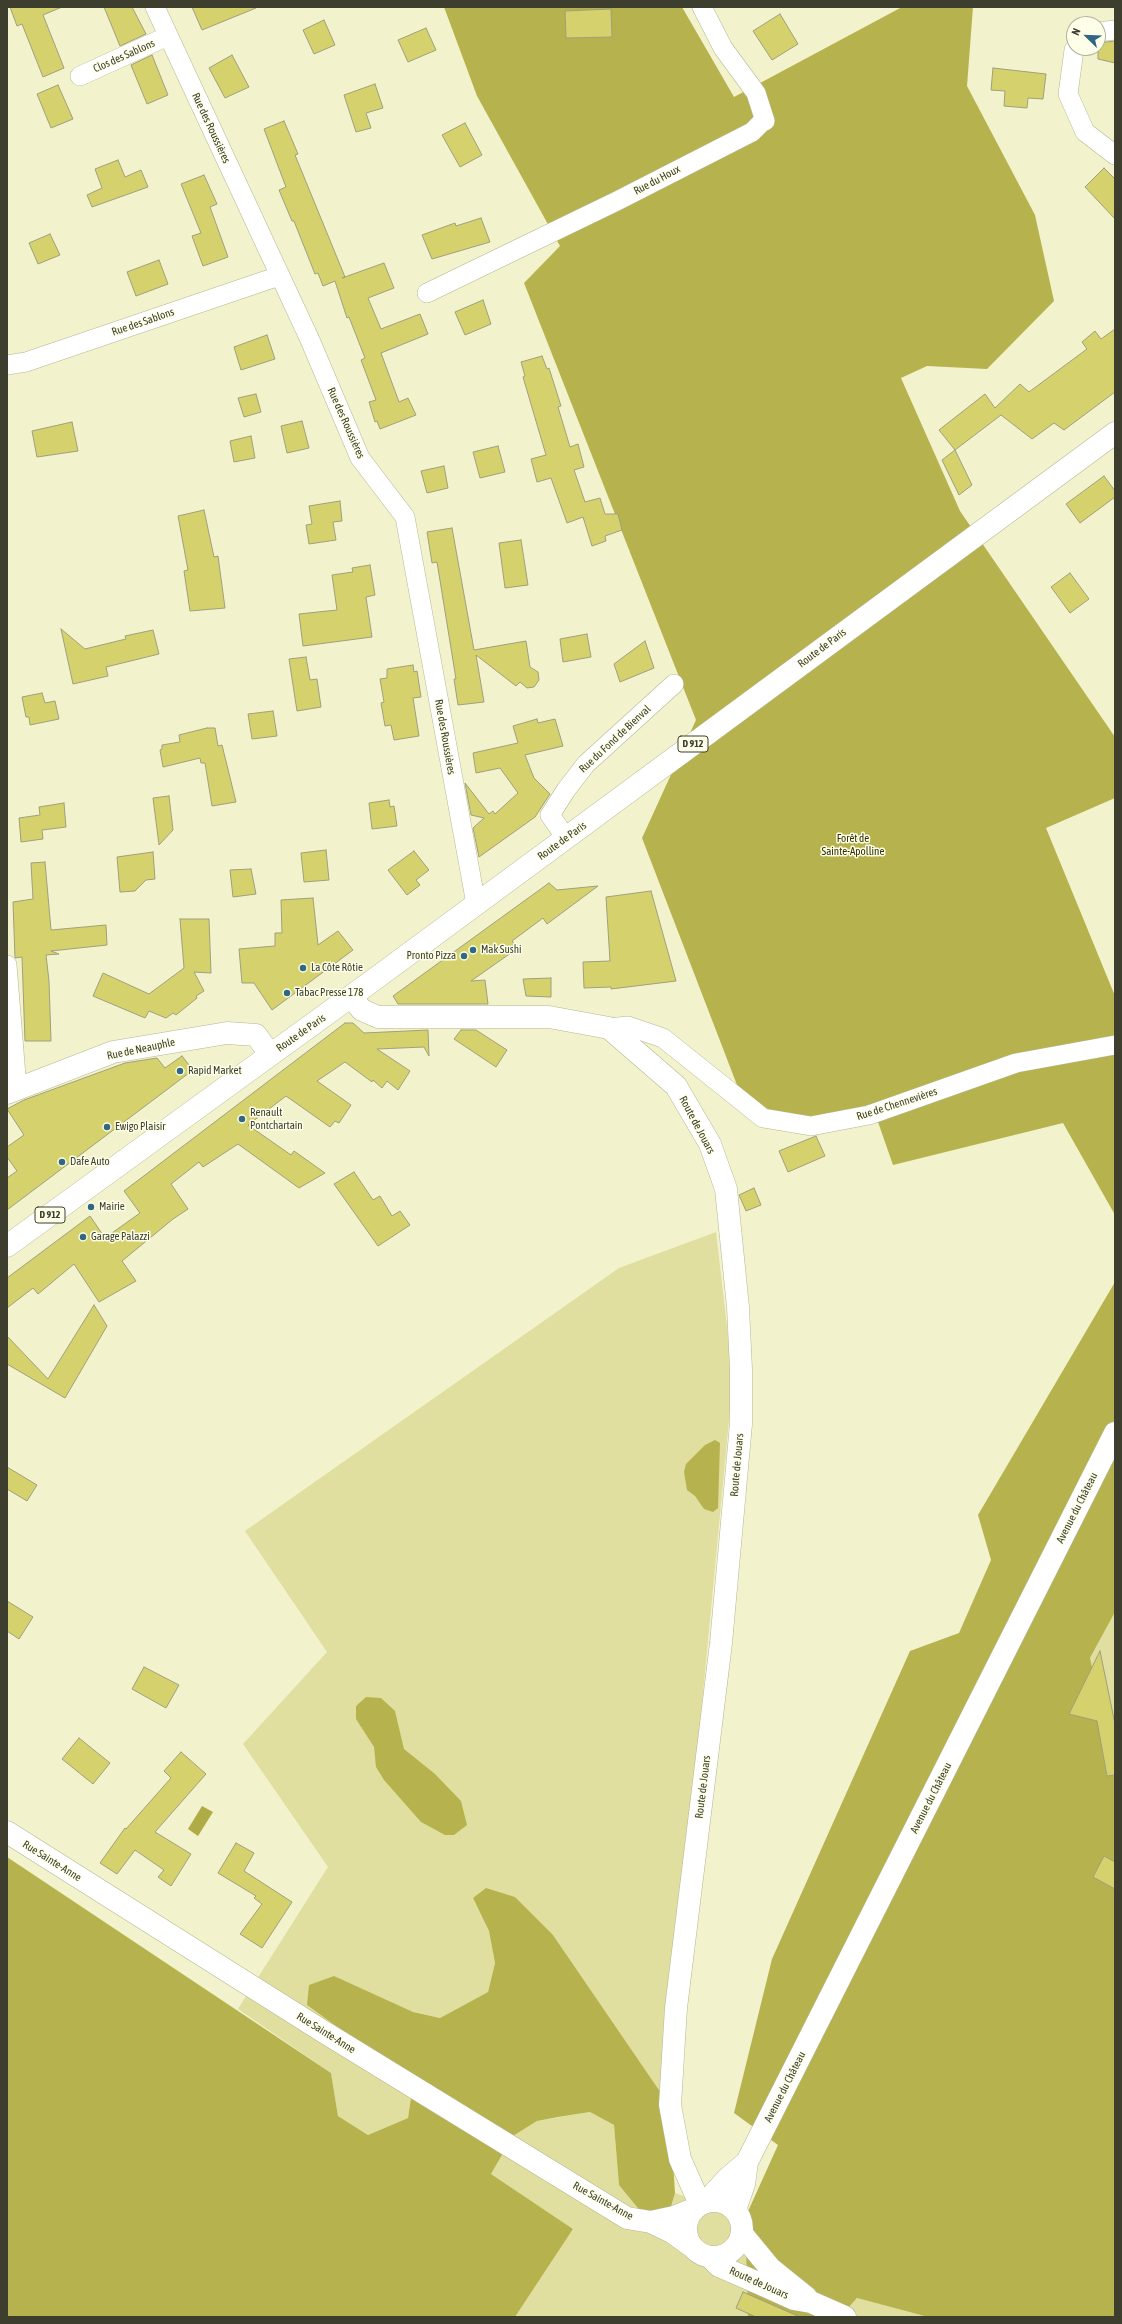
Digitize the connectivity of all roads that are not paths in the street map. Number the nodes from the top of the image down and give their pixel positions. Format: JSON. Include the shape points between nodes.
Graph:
{"nodes":[{"id":1,"x":155,"y":7,"type":"edge"},
{"id":2,"x":702,"y":7,"type":"edge"},
{"id":3,"x":168,"y":36,"type":"junction"},
{"id":4,"x":1073,"y":56,"type":"edge"},
{"id":5,"x":80,"y":76,"type":"dead end"},
{"id":6,"x":1115,"y":155,"type":"edge"},
{"id":7,"x":279,"y":276,"type":"junction"},
{"id":8,"x":427,"y":293,"type":"dead end"},
{"id":9,"x":7,"y":365,"type":"edge"},
{"id":10,"x":1115,"y":433,"type":"edge"},
{"id":11,"x":674,"y":684,"type":"dead end"},
{"id":12,"x":566,"y":838,"type":"junction"},
{"id":13,"x":476,"y":904,"type":"junction"},
{"id":14,"x":7,"y":965,"type":"edge"},
{"id":15,"x":351,"y":997,"type":"junction"},
{"id":16,"x":609,"y":1028,"type":"junction"},
{"id":17,"x":1115,"y":1045,"type":"edge"},
{"id":18,"x":270,"y":1054,"type":"junction"},
{"id":19,"x":12,"y":1091,"type":"edge"},
{"id":20,"x":7,"y":1246,"type":"edge"},
{"id":21,"x":1115,"y":1433,"type":"edge"},
{"id":22,"x":7,"y":1832,"type":"edge"},
{"id":23,"x":747,"y":2162,"type":"junction"},
{"id":24,"x":700,"y":2205,"type":"junction"},
{"id":25,"x":735,"y":2210,"type":"junction"},
{"id":26,"x":651,"y":2222,"type":"junction"},
{"id":27,"x":742,"y":2234,"type":"junction"},
{"id":28,"x":690,"y":2245,"type":"junction"},
{"id":29,"x":710,"y":2257,"type":"junction"},
{"id":30,"x":811,"y":2302,"type":"junction"},
{"id":31,"x":845,"y":2317,"type":"edge"}],
"edges":[{"from":1,"to":3,"type":"street","name":"Rue des Roussières"},
{"from":2,"to":8,"type":"street","name":"Rue du Houx","via":[[723,48],[756,93],[766,121],[764,120],[752,132],[617,201]]},
{"from":3,"to":5,"type":"street","name":"Clos des Sablons"},
{"from":3,"to":7,"type":"street","name":"Rue des Roussières"},
{"from":4,"to":6,"type":"street","via":[[1068,94],[1085,132]]},
{"from":7,"to":9,"type":"street","name":"Rue des Sablons","via":[[26,362]]},
{"from":7,"to":13,"type":"street","name":"Rue des Roussières","via":[[310,340],[360,458],[405,517]]},
{"from":10,"to":12,"type":"main road","name":"Route de Paris","number":"D 912"},
{"from":11,"to":12,"type":"street","name":"Rue du Fond de Bienval","via":[[586,764],[566,790],[550,815]]},
{"from":12,"to":13,"type":"main road","name":"Route de Paris","number":"D 912"},
{"from":13,"to":15,"type":"main road","name":"Route de Paris","number":"D 912"},
{"from":14,"to":19,"type":"street"},
{"from":15,"to":16,"type":"main road","via":[[362,1010],[378,1018],[549,1017]]},
{"from":15,"to":18,"type":"main road","name":"Route de Paris","number":"D 912"},
{"from":16,"to":17,"type":"street","name":"Rue de Chennevières","via":[[628,1026],[663,1038],[763,1118],[811,1126],[869,1116],[1016,1063]]},
{"from":16,"to":24,"type":"main road","name":"Route de Jouars","via":[[676,1086],[710,1144],[726,1189],[738,1307],[742,1369],[737,1472],[721,1642],[676,2008],[670,2105],[680,2159]]},
{"from":18,"to":19,"type":"main road","name":"Rue de Neauphle","via":[[256,1035],[227,1033],[113,1052]]},
{"from":18,"to":20,"type":"main road","name":"Route de Paris","number":"D 912"},
{"from":21,"to":23,"type":"main road","name":"Avenue du Château"},
{"from":22,"to":26,"type":"main road","name":"Rue Sainte-Anne","via":[[324,2032],[627,2218]]},
{"from":23,"to":24,"type":"main road","name":"Avenue du Château"},
{"from":23,"to":25,"type":"main road","name":"Avenue du Château","via":[[744,2184]]},
{"from":24,"to":25,"type":"main road","via":[[722,2202]]},
{"from":24,"to":26,"type":"main road","name":"Rue Sainte-Anne","via":[[674,2217]]},
{"from":24,"to":28,"type":"main road","via":[[686,2222],[686,2237]]},
{"from":25,"to":27,"type":"main road","via":[[741,2221]]},
{"from":26,"to":28,"type":"main road","name":"Rue Sainte-Anne","via":[[672,2232]]},
{"from":27,"to":29,"type":"main road","via":[[734,2249],[728,2254]]},
{"from":27,"to":30,"type":"main road","name":"Route de Jouars","via":[[770,2268]]},
{"from":28,"to":29,"type":"main road","via":[[702,2255]]},
{"from":29,"to":30,"type":"main road","name":"Route de Jouars","via":[[719,2266],[794,2299]]},
{"from":30,"to":31,"type":"main road","name":"Route de Jouars"}]}
